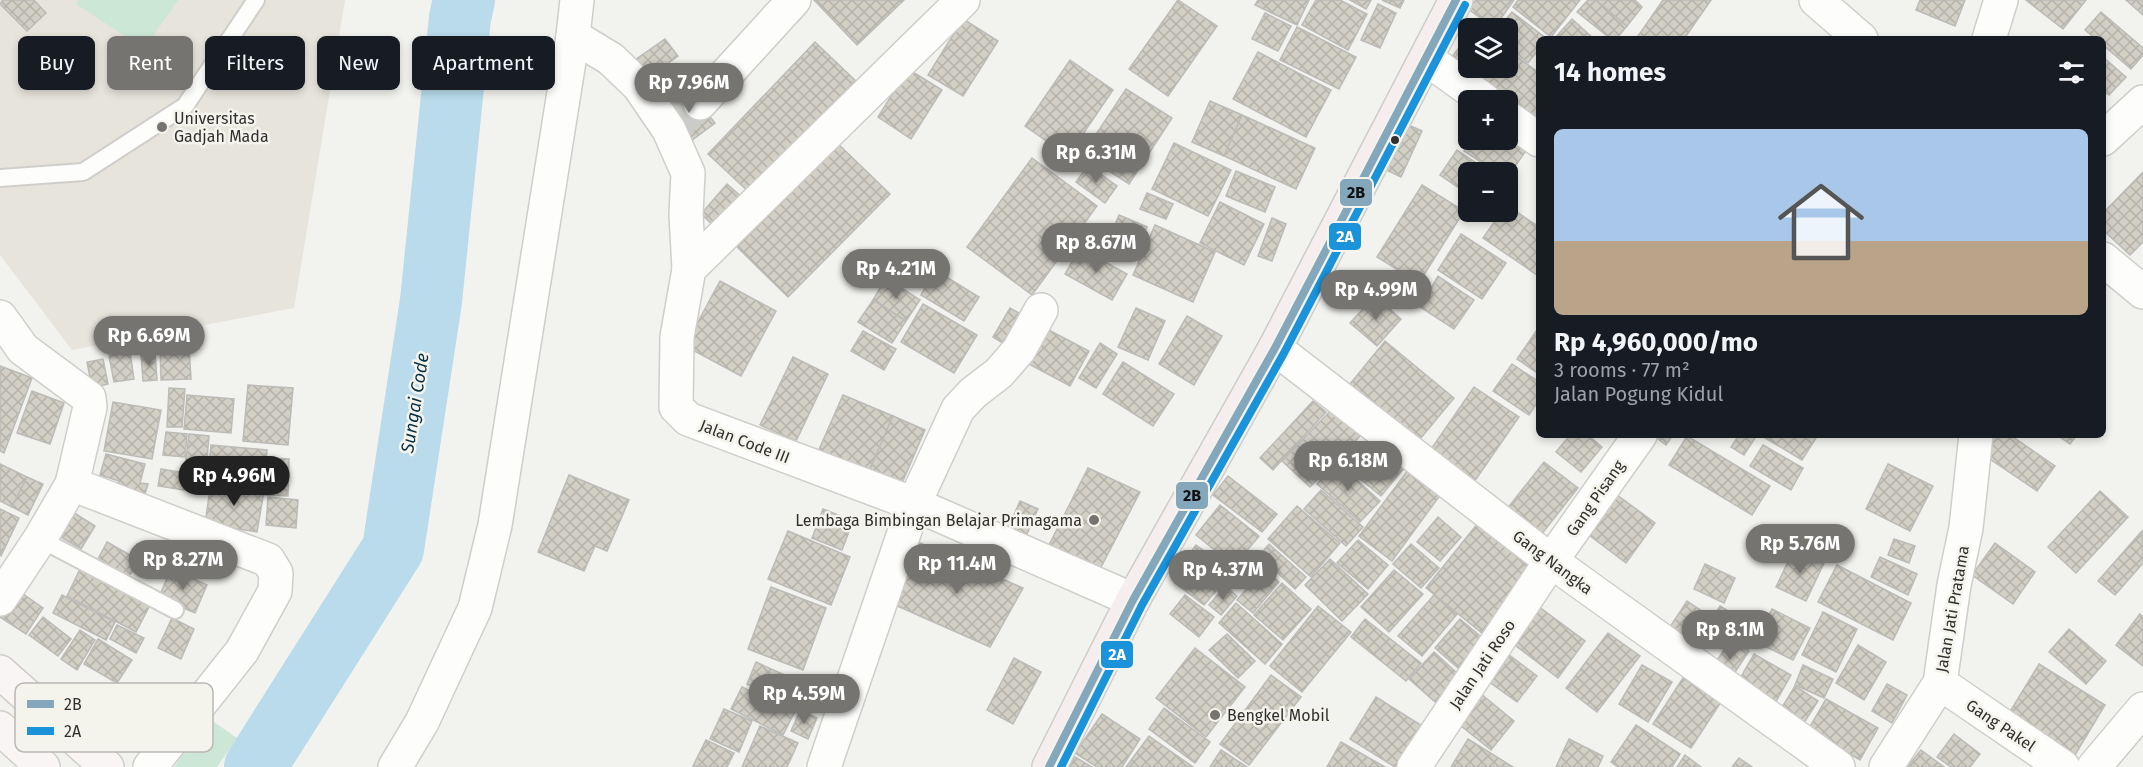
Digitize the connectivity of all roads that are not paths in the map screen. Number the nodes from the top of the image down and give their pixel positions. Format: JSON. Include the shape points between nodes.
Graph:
{"nodes":[{"id":1,"x":256,"y":0,"type":"edge"},
{"id":2,"x":577,"y":0,"type":"edge"},
{"id":3,"x":794,"y":0,"type":"edge"},
{"id":4,"x":963,"y":0,"type":"edge"},
{"id":5,"x":1816,"y":0,"type":"edge"},
{"id":6,"x":2001,"y":0,"type":"edge"},
{"id":7,"x":1454,"y":1,"type":"edge"},
{"id":8,"x":573,"y":36,"type":"junction"},
{"id":9,"x":1858,"y":36,"type":"edge"},
{"id":10,"x":1990,"y":36,"type":"edge"},
{"id":11,"x":1427,"y":59,"type":"junction"},
{"id":12,"x":1470,"y":90,"type":"edge"},
{"id":13,"x":2143,"y":102,"type":"edge"},
{"id":14,"x":682,"y":119,"type":"junction"},
{"id":15,"x":1518,"y":124,"type":"edge"},
{"id":16,"x":2106,"y":136,"type":"edge"},
{"id":17,"x":1536,"y":138,"type":"edge"},
{"id":18,"x":0,"y":178,"type":"edge"},
{"id":19,"x":2106,"y":261,"type":"edge"},
{"id":20,"x":689,"y":269,"type":"junction"},
{"id":21,"x":2143,"y":292,"type":"edge"},
{"id":22,"x":1041,"y":310,"type":"dead end"},
{"id":23,"x":0,"y":317,"type":"edge"},
{"id":24,"x":1275,"y":348,"type":"junction"},
{"id":25,"x":1638,"y":438,"type":"edge"},
{"id":26,"x":1976,"y":438,"type":"edge"},
{"id":27,"x":72,"y":484,"type":"junction"},
{"id":28,"x":914,"y":504,"type":"junction"},
{"id":29,"x":40,"y":539,"type":"junction"},
{"id":30,"x":1551,"y":561,"type":"junction"},
{"id":31,"x":0,"y":599,"type":"edge"},
{"id":32,"x":1133,"y":600,"type":"junction"},
{"id":33,"x":175,"y":610,"type":"dead end"},
{"id":34,"x":0,"y":672,"type":"edge"},
{"id":35,"x":1940,"y":683,"type":"junction"},
{"id":36,"x":15,"y":685,"type":"edge"},
{"id":37,"x":213,"y":688,"type":"edge"},
{"id":38,"x":2143,"y":709,"type":"edge"},
{"id":39,"x":0,"y":728,"type":"edge"},
{"id":40,"x":15,"y":742,"type":"edge"},
{"id":41,"x":26,"y":752,"type":"edge"},
{"id":42,"x":90,"y":752,"type":"edge"},
{"id":43,"x":162,"y":752,"type":"edge"},
{"id":44,"x":43,"y":767,"type":"edge"},
{"id":45,"x":107,"y":767,"type":"edge"},
{"id":46,"x":150,"y":767,"type":"edge"},
{"id":47,"x":395,"y":767,"type":"edge"},
{"id":48,"x":824,"y":767,"type":"edge"},
{"id":49,"x":1049,"y":767,"type":"edge"},
{"id":50,"x":1414,"y":767,"type":"edge"},
{"id":51,"x":1838,"y":767,"type":"edge"},
{"id":52,"x":1886,"y":767,"type":"edge"},
{"id":53,"x":2063,"y":767,"type":"edge"},
{"id":54,"x":2094,"y":767,"type":"edge"}],
"edges":[{"from":1,"to":18,"type":"lane","via":[[185,106],[83,172]]},
{"from":2,"to":8,"type":"street"},
{"from":3,"to":14,"type":"street"},
{"from":4,"to":20,"type":"street"},
{"from":5,"to":9,"type":"street"},
{"from":6,"to":10,"type":"street"},
{"from":7,"to":11,"type":"main road"},
{"from":8,"to":14,"type":"street","name":"Jalan Code III","via":[[610,59]]},
{"from":8,"to":47,"type":"street","via":[[495,525],[475,608],[422,722]]},
{"from":11,"to":12,"type":"street"},
{"from":11,"to":24,"type":"main road"},
{"from":13,"to":16,"type":"street"},
{"from":14,"to":20,"type":"street","name":"Jalan Code III","via":[[688,173]]},
{"from":15,"to":17,"type":"street"},
{"from":19,"to":21,"type":"street"},
{"from":20,"to":28,"type":"street","name":"Jalan Code III","via":[[677,337],[676,406],[688,419]]},
{"from":22,"to":28,"type":"street","via":[[1019,350],[958,409]]},
{"from":23,"to":27,"type":"street","via":[[23,349],[89,398]]},
{"from":24,"to":30,"type":"street","name":"Gang Nangka"},
{"from":24,"to":32,"type":"main road"},
{"from":25,"to":30,"type":"street","name":"Gang Pisang"},
{"from":26,"to":35,"type":"street","name":"Jalan Jati Pratama","via":[[1966,528]]},
{"from":27,"to":29,"type":"street"},
{"from":27,"to":37,"type":"street","via":[[268,560],[276,573],[275,591],[242,651]]},
{"from":28,"to":32,"type":"street","name":"Jalan Code III"},
{"from":28,"to":48,"type":"street"},
{"from":29,"to":31,"type":"street"},
{"from":29,"to":33,"type":"lane"},
{"from":30,"to":50,"type":"street","name":"Jalan Jati Roso"},
{"from":30,"to":51,"type":"street","name":"Gang Nangka"},
{"from":32,"to":49,"type":"main road"},
{"from":34,"to":36,"type":"main road"},
{"from":35,"to":52,"type":"street","name":"Jalan Jati Pratama"},
{"from":35,"to":53,"type":"street","name":"Gang Pakel"},
{"from":38,"to":54,"type":"street"},
{"from":39,"to":40,"type":"main road"},
{"from":41,"to":44,"type":"main road"},
{"from":42,"to":45,"type":"main road"},
{"from":43,"to":46,"type":"street"}]}
